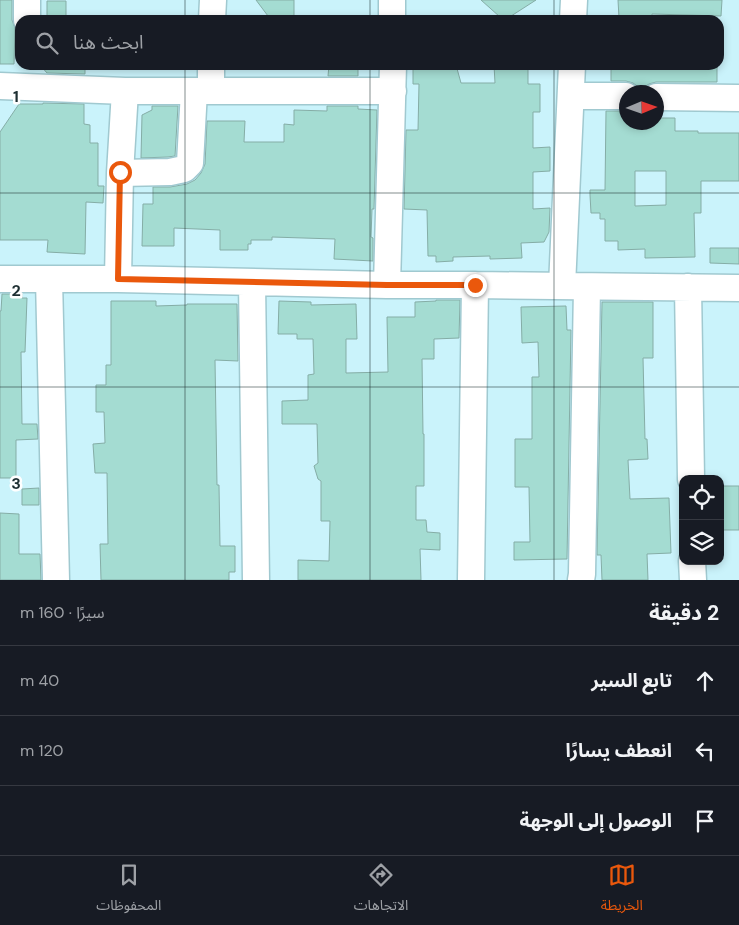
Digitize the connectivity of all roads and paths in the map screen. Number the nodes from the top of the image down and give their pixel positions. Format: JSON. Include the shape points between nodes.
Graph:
{"nodes":[{"id":1,"x":27,"y":0,"type":"edge"},
{"id":2,"x":213,"y":0,"type":"edge"},
{"id":3,"x":392,"y":0,"type":"edge"},
{"id":4,"x":574,"y":0,"type":"edge"},
{"id":5,"x":27,"y":15,"type":"edge"},
{"id":6,"x":212,"y":15,"type":"edge"},
{"id":7,"x":392,"y":15,"type":"edge"},
{"id":8,"x":573,"y":15,"type":"edge"},
{"id":9,"x":209,"y":70,"type":"edge"},
{"id":10,"x":393,"y":70,"type":"edge"},
{"id":11,"x":572,"y":70,"type":"edge"},
{"id":12,"x":27,"y":76,"type":"edge"},
{"id":13,"x":0,"y":86,"type":"edge"},
{"id":14,"x":124,"y":91,"type":"junction"},
{"id":15,"x":202,"y":91,"type":"junction"},
{"id":16,"x":393,"y":91,"type":"junction"},
{"id":17,"x":571,"y":96,"type":"junction"},
{"id":18,"x":619,"y":96,"type":"edge"},
{"id":19,"x":664,"y":97,"type":"edge"},
{"id":20,"x":739,"y":98,"type":"edge"},
{"id":21,"x":120,"y":172,"type":"junction"},
{"id":22,"x":0,"y":279,"type":"edge"},
{"id":23,"x":49,"y":279,"type":"junction"},
{"id":24,"x":118,"y":279,"type":"junction"},
{"id":25,"x":252,"y":282,"type":"junction"},
{"id":26,"x":387,"y":285,"type":"junction"},
{"id":27,"x":475,"y":285,"type":"junction"},
{"id":28,"x":574,"y":286,"type":"junction"},
{"id":29,"x":688,"y":288,"type":"junction"},
{"id":30,"x":739,"y":288,"type":"edge"},
{"id":31,"x":691,"y":475,"type":"edge"},
{"id":32,"x":692,"y":565,"type":"edge"},
{"id":33,"x":56,"y":580,"type":"edge"},
{"id":34,"x":256,"y":580,"type":"edge"},
{"id":35,"x":471,"y":580,"type":"edge"},
{"id":36,"x":581,"y":580,"type":"edge"},
{"id":37,"x":692,"y":580,"type":"edge"}],
"edges":[{"from":1,"to":5,"type":"street"},
{"from":2,"to":6,"type":"street"},
{"from":3,"to":7,"type":"street"},
{"from":4,"to":8,"type":"street"},
{"from":9,"to":15,"type":"street"},
{"from":10,"to":16,"type":"street"},
{"from":11,"to":17,"type":"street"},
{"from":12,"to":13,"type":"street"},
{"from":12,"to":14,"type":"street"},
{"from":14,"to":15,"type":"street"},
{"from":14,"to":21,"type":"street"},
{"from":15,"to":16,"type":"street"},
{"from":15,"to":21,"type":"street","via":[[190,163],[184,169]]},
{"from":16,"to":26,"type":"street"},
{"from":17,"to":18,"type":"street"},
{"from":17,"to":28,"type":"street"},
{"from":19,"to":20,"type":"street"},
{"from":21,"to":24,"type":"street"},
{"from":22,"to":23,"type":"street"},
{"from":23,"to":24,"type":"street"},
{"from":23,"to":33,"type":"street"},
{"from":24,"to":25,"type":"street"},
{"from":25,"to":26,"type":"street"},
{"from":25,"to":34,"type":"street"},
{"from":26,"to":27,"type":"street"},
{"from":27,"to":28,"type":"street"},
{"from":27,"to":35,"type":"street"},
{"from":28,"to":29,"type":"street"},
{"from":28,"to":36,"type":"street"},
{"from":29,"to":30,"type":"street"},
{"from":29,"to":31,"type":"street"},
{"from":32,"to":37,"type":"street"}]}
